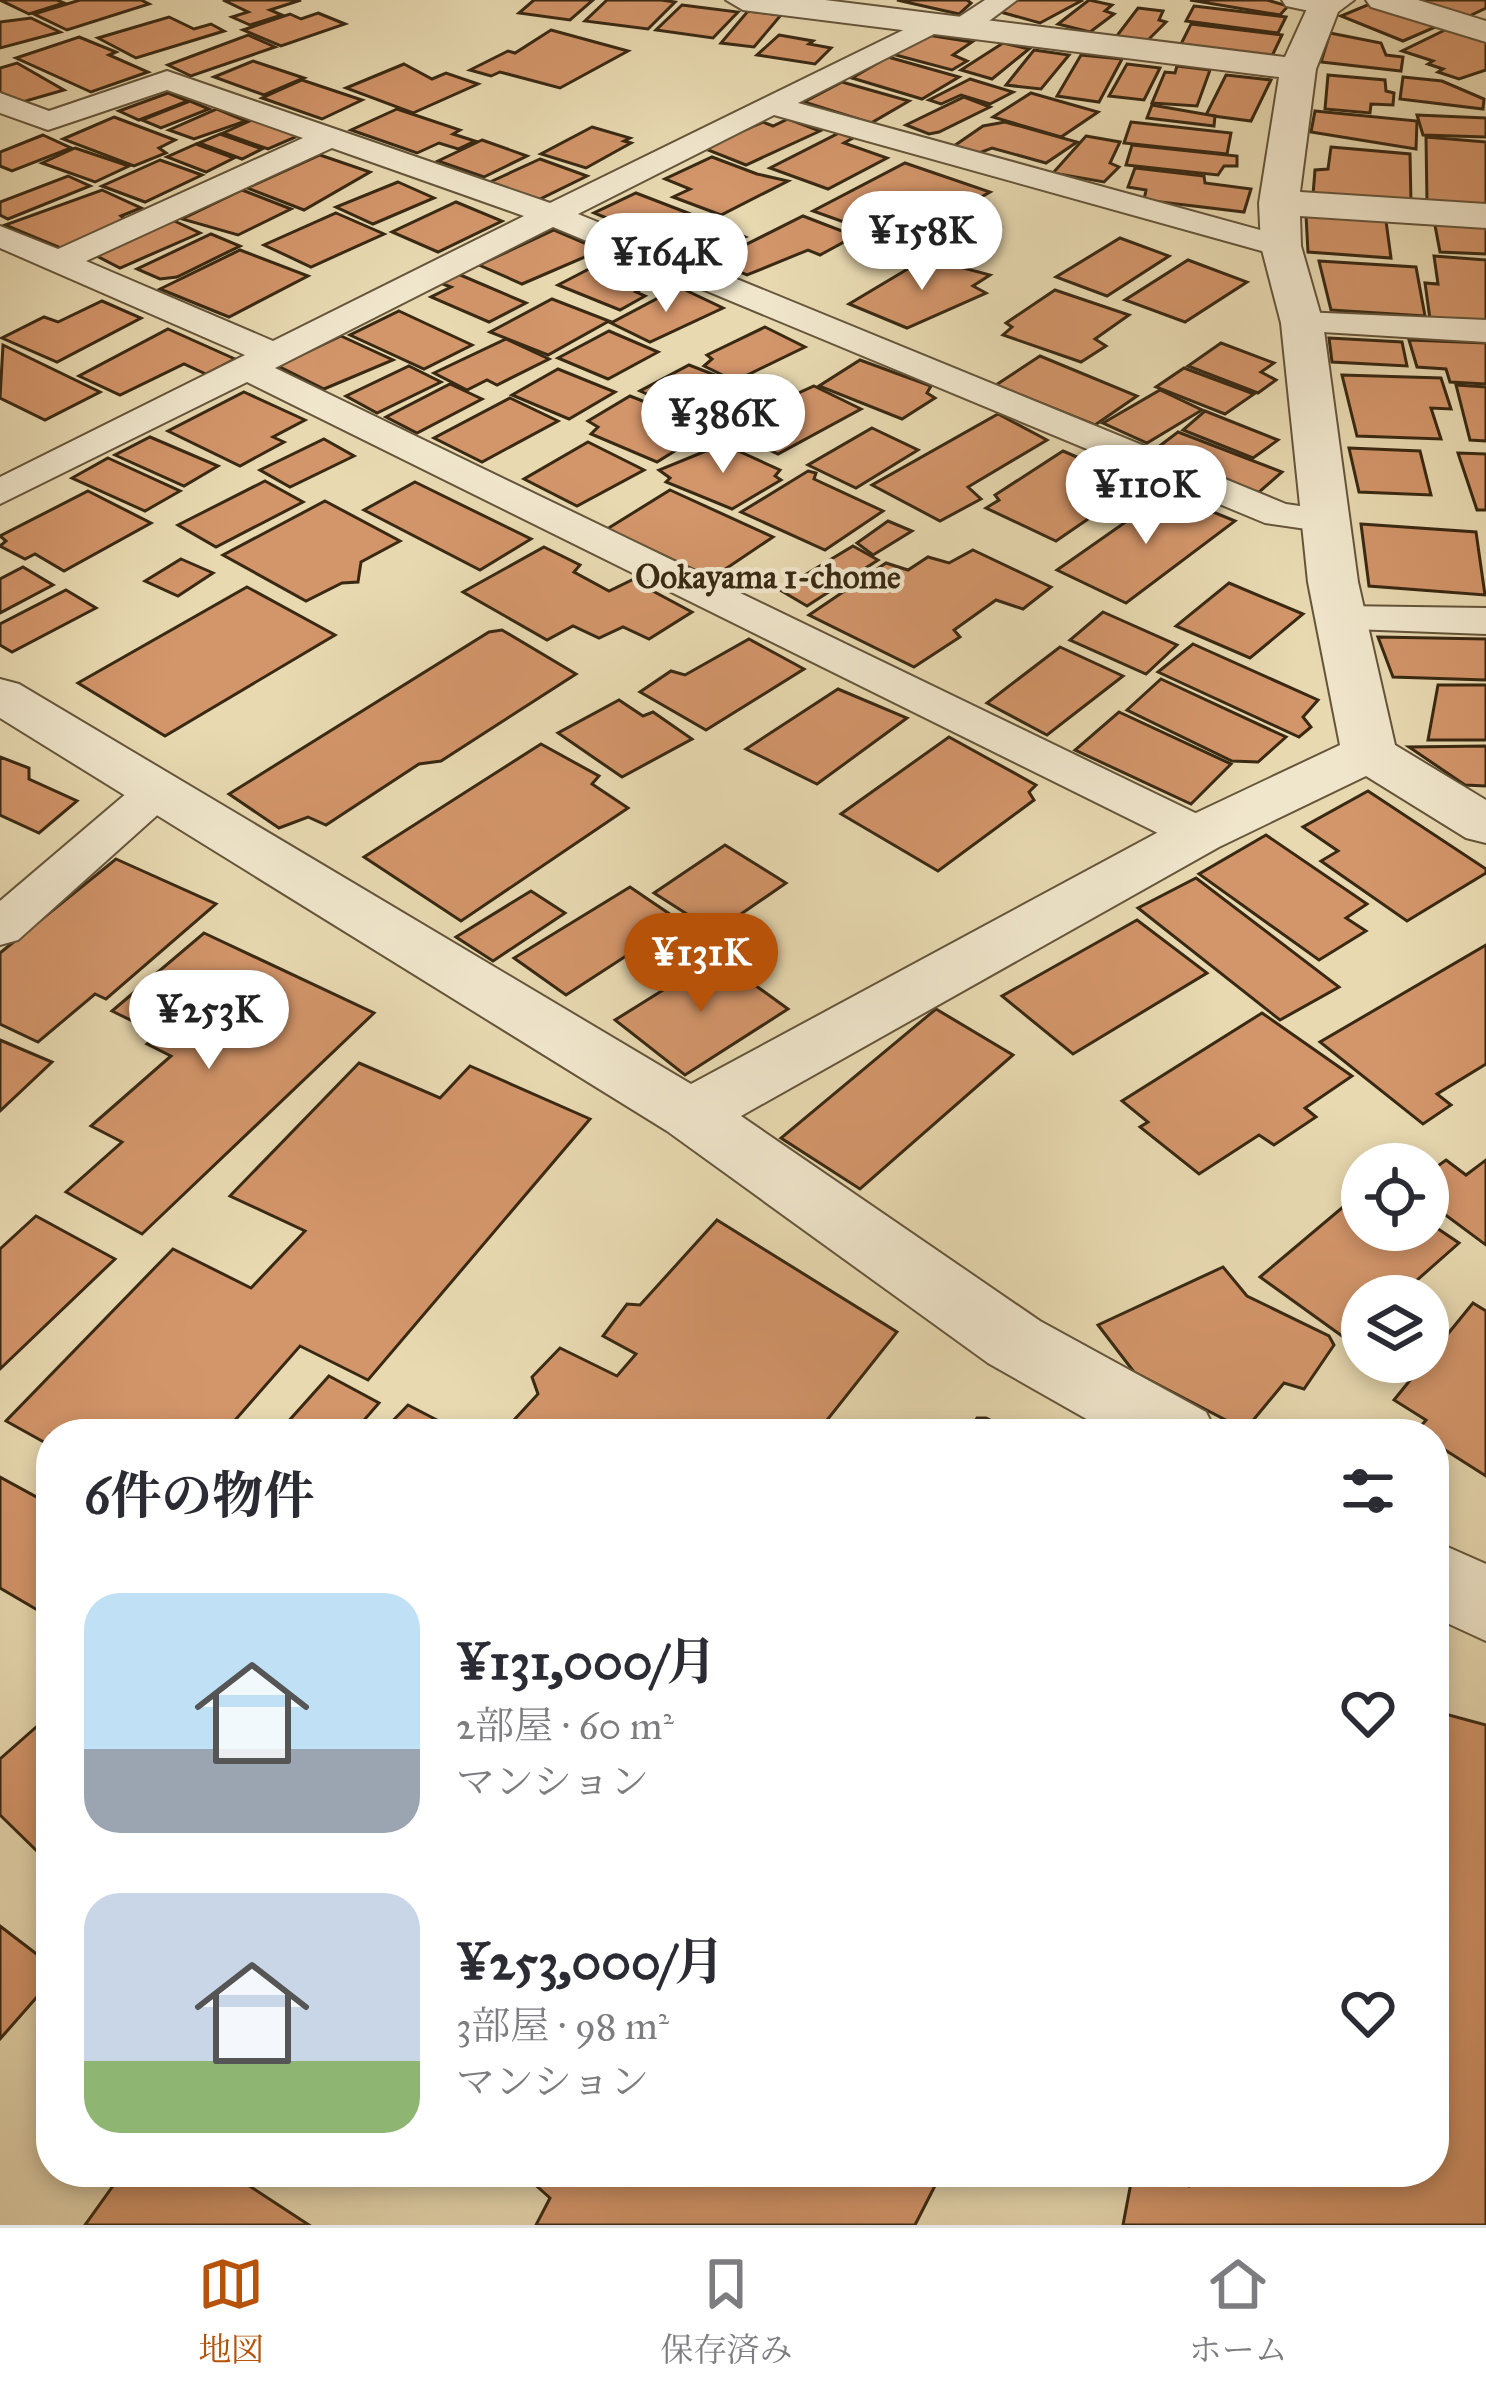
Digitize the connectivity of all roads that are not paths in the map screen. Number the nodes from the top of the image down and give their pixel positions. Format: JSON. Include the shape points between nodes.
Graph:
{"nodes":[{"id":1,"x":743,"y":0,"type":"edge"},
{"id":2,"x":1003,"y":0,"type":"edge"},
{"id":3,"x":1383,"y":0,"type":"edge"},
{"id":4,"x":1319,"y":2,"type":"edge"},
{"id":5,"x":948,"y":26,"type":"junction"},
{"id":6,"x":1486,"y":32,"type":"edge"},
{"id":7,"x":1298,"y":69,"type":"junction"},
{"id":8,"x":0,"y":102,"type":"edge"},
{"id":9,"x":767,"y":104,"type":"junction"},
{"id":10,"x":333,"y":136,"type":"junction"},
{"id":11,"x":549,"y":214,"type":"junction"},
{"id":12,"x":1486,"y":216,"type":"edge"},
{"id":13,"x":1280,"y":225,"type":"junction"},
{"id":14,"x":0,"y":236,"type":"edge"},
{"id":15,"x":58,"y":261,"type":"junction"},
{"id":16,"x":1302,"y":323,"type":"junction"},
{"id":17,"x":1486,"y":331,"type":"edge"},
{"id":18,"x":260,"y":361,"type":"junction"},
{"id":19,"x":0,"y":492,"type":"edge"},
{"id":20,"x":1327,"y":520,"type":"junction"},
{"id":21,"x":1341,"y":619,"type":"junction"},
{"id":22,"x":1486,"y":621,"type":"edge"},
{"id":23,"x":0,"y":695,"type":"edge"},
{"id":24,"x":1369,"y":753,"type":"junction"},
{"id":25,"x":157,"y":791,"type":"junction"},
{"id":26,"x":1486,"y":825,"type":"edge"},
{"id":27,"x":1199,"y":834,"type":"junction"},
{"id":28,"x":0,"y":928,"type":"edge"},
{"id":29,"x":690,"y":1114,"type":"junction"},
{"id":30,"x":1152,"y":1419,"type":"edge"},
{"id":31,"x":1449,"y":1584,"type":"edge"},
{"id":32,"x":1486,"y":1605,"type":"edge"}],
"edges":[{"from":1,"to":5,"type":"street"},
{"from":2,"to":5,"type":"lane"},
{"from":3,"to":6,"type":"street"},
{"from":4,"to":7,"type":"street"},
{"from":5,"to":7,"type":"street"},
{"from":5,"to":9,"type":"lane"},
{"from":7,"to":13,"type":"street"},
{"from":8,"to":10,"type":"lane","via":[[49,122],[167,80]]},
{"from":9,"to":11,"type":"lane"},
{"from":9,"to":13,"type":"lane"},
{"from":10,"to":11,"type":"lane"},
{"from":10,"to":15,"type":"lane"},
{"from":11,"to":18,"type":"lane"},
{"from":11,"to":20,"type":"lane","via":[[1279,515]]},
{"from":12,"to":13,"type":"street"},
{"from":13,"to":16,"type":"street"},
{"from":14,"to":15,"type":"lane"},
{"from":15,"to":18,"type":"lane"},
{"from":16,"to":17,"type":"lane"},
{"from":16,"to":20,"type":"street"},
{"from":18,"to":19,"type":"lane"},
{"from":18,"to":27,"type":"lane"},
{"from":20,"to":21,"type":"street"},
{"from":21,"to":22,"type":"lane"},
{"from":21,"to":24,"type":"street"},
{"from":23,"to":25,"type":"street"},
{"from":24,"to":26,"type":"street"},
{"from":24,"to":27,"type":"street"},
{"from":25,"to":28,"type":"lane"},
{"from":25,"to":29,"type":"street"},
{"from":27,"to":29,"type":"street"},
{"from":29,"to":30,"type":"street","via":[[1013,1342]]},
{"from":31,"to":32,"type":"street"}]}
